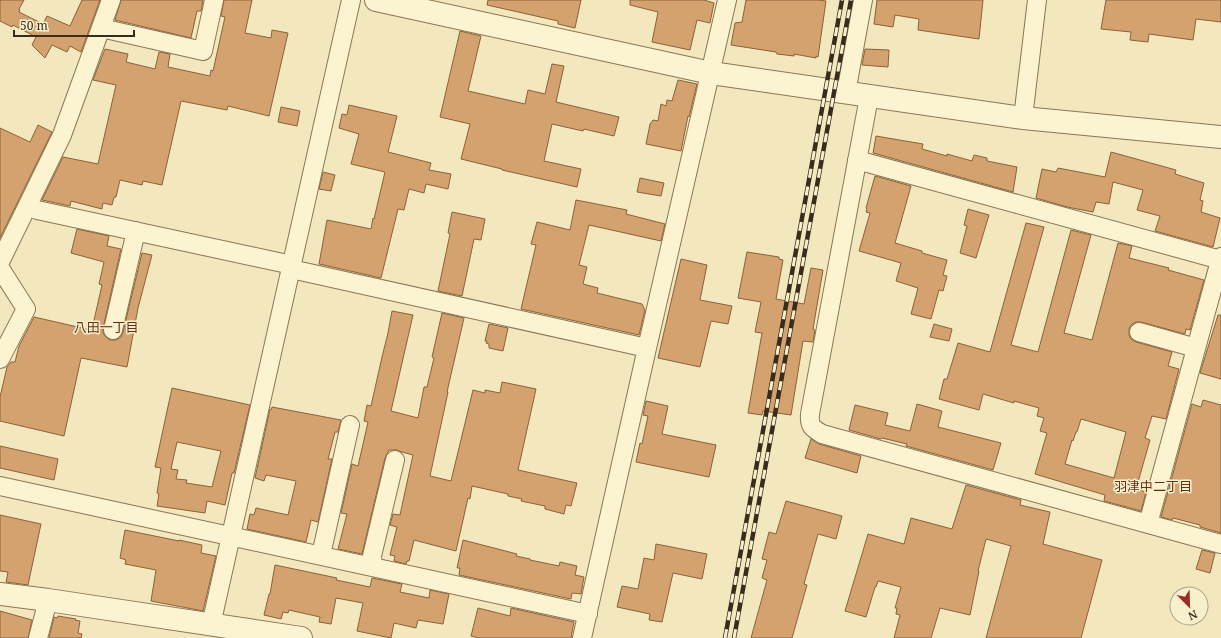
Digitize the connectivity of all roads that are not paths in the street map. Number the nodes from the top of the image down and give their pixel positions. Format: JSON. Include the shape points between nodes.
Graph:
{"nodes":[{"id":1,"x":111,"y":0,"type":"edge"},
{"id":2,"x":214,"y":0,"type":"edge"},
{"id":3,"x":351,"y":0,"type":"edge"},
{"id":4,"x":376,"y":0,"type":"edge"},
{"id":5,"x":727,"y":0,"type":"edge"},
{"id":6,"x":863,"y":0,"type":"edge"},
{"id":7,"x":1037,"y":0,"type":"edge"},
{"id":8,"x":101,"y":28,"type":"junction"},
{"id":9,"x":711,"y":73,"type":"junction"},
{"id":10,"x":846,"y":93,"type":"junction"},
{"id":11,"x":869,"y":97,"type":"junction"},
{"id":12,"x":1023,"y":118,"type":"junction"},
{"id":13,"x":1221,"y":137,"type":"edge"},
{"id":14,"x":857,"y":160,"type":"junction"},
{"id":15,"x":37,"y":210,"type":"dead end"},
{"id":16,"x":136,"y":231,"type":"junction"},
{"id":17,"x":1221,"y":259,"type":"edge"},
{"id":18,"x":0,"y":262,"type":"edge"},
{"id":19,"x":292,"y":267,"type":"junction"},
{"id":20,"x":0,"y":268,"type":"edge"},
{"id":21,"x":113,"y":330,"type":"dead end"},
{"id":22,"x":1139,"y":332,"type":"dead end"},
{"id":23,"x":647,"y":348,"type":"junction"},
{"id":24,"x":1196,"y":348,"type":"junction"},
{"id":25,"x":0,"y":359,"type":"edge"},
{"id":26,"x":350,"y":425,"type":"dead end"},
{"id":27,"x":395,"y":460,"type":"dead end"},
{"id":28,"x":0,"y":486,"type":"edge"},
{"id":29,"x":1148,"y":524,"type":"junction"},
{"id":30,"x":232,"y":535,"type":"junction"},
{"id":31,"x":1221,"y":544,"type":"edge"},
{"id":32,"x":321,"y":555,"type":"junction"},
{"id":33,"x":372,"y":566,"type":"junction"},
{"id":34,"x":0,"y":594,"type":"edge"},
{"id":35,"x":48,"y":600,"type":"junction"},
{"id":36,"x":588,"y":614,"type":"junction"},
{"id":37,"x":211,"y":625,"type":"junction"},
{"id":38,"x":234,"y":633,"type":"edge"},
{"id":39,"x":38,"y":638,"type":"edge"},
{"id":40,"x":301,"y":638,"type":"edge"},
{"id":41,"x":582,"y":638,"type":"edge"}],
"edges":[{"from":1,"to":8,"type":"street"},
{"from":2,"to":8,"type":"street","via":[[202,51]]},
{"from":3,"to":19,"type":"street"},
{"from":4,"to":9,"type":"street"},
{"from":5,"to":9,"type":"street"},
{"from":6,"to":10,"type":"street"},
{"from":7,"to":12,"type":"street"},
{"from":8,"to":18,"type":"street","via":[[62,135]]},
{"from":9,"to":10,"type":"street"},
{"from":9,"to":23,"type":"street"},
{"from":10,"to":11,"type":"street"},
{"from":11,"to":12,"type":"street"},
{"from":11,"to":14,"type":"street"},
{"from":12,"to":13,"type":"street"},
{"from":14,"to":17,"type":"street"},
{"from":14,"to":29,"type":"street","via":[[810,414],[811,425],[822,434]]},
{"from":15,"to":16,"type":"street"},
{"from":16,"to":19,"type":"street"},
{"from":16,"to":21,"type":"street"},
{"from":17,"to":24,"type":"street"},
{"from":19,"to":23,"type":"street"},
{"from":19,"to":30,"type":"street"},
{"from":20,"to":25,"type":"street","via":[[26,309]]},
{"from":22,"to":24,"type":"street"},
{"from":23,"to":36,"type":"street"},
{"from":24,"to":29,"type":"street"},
{"from":26,"to":32,"type":"street"},
{"from":27,"to":33,"type":"street","via":[[372,556]]},
{"from":28,"to":30,"type":"street"},
{"from":29,"to":31,"type":"street"},
{"from":30,"to":32,"type":"street"},
{"from":30,"to":37,"type":"street"},
{"from":32,"to":33,"type":"street"},
{"from":33,"to":36,"type":"street"},
{"from":34,"to":35,"type":"street"},
{"from":35,"to":37,"type":"street"},
{"from":35,"to":39,"type":"street"},
{"from":36,"to":41,"type":"street"},
{"from":37,"to":38,"type":"street"},
{"from":38,"to":40,"type":"street"}]}
